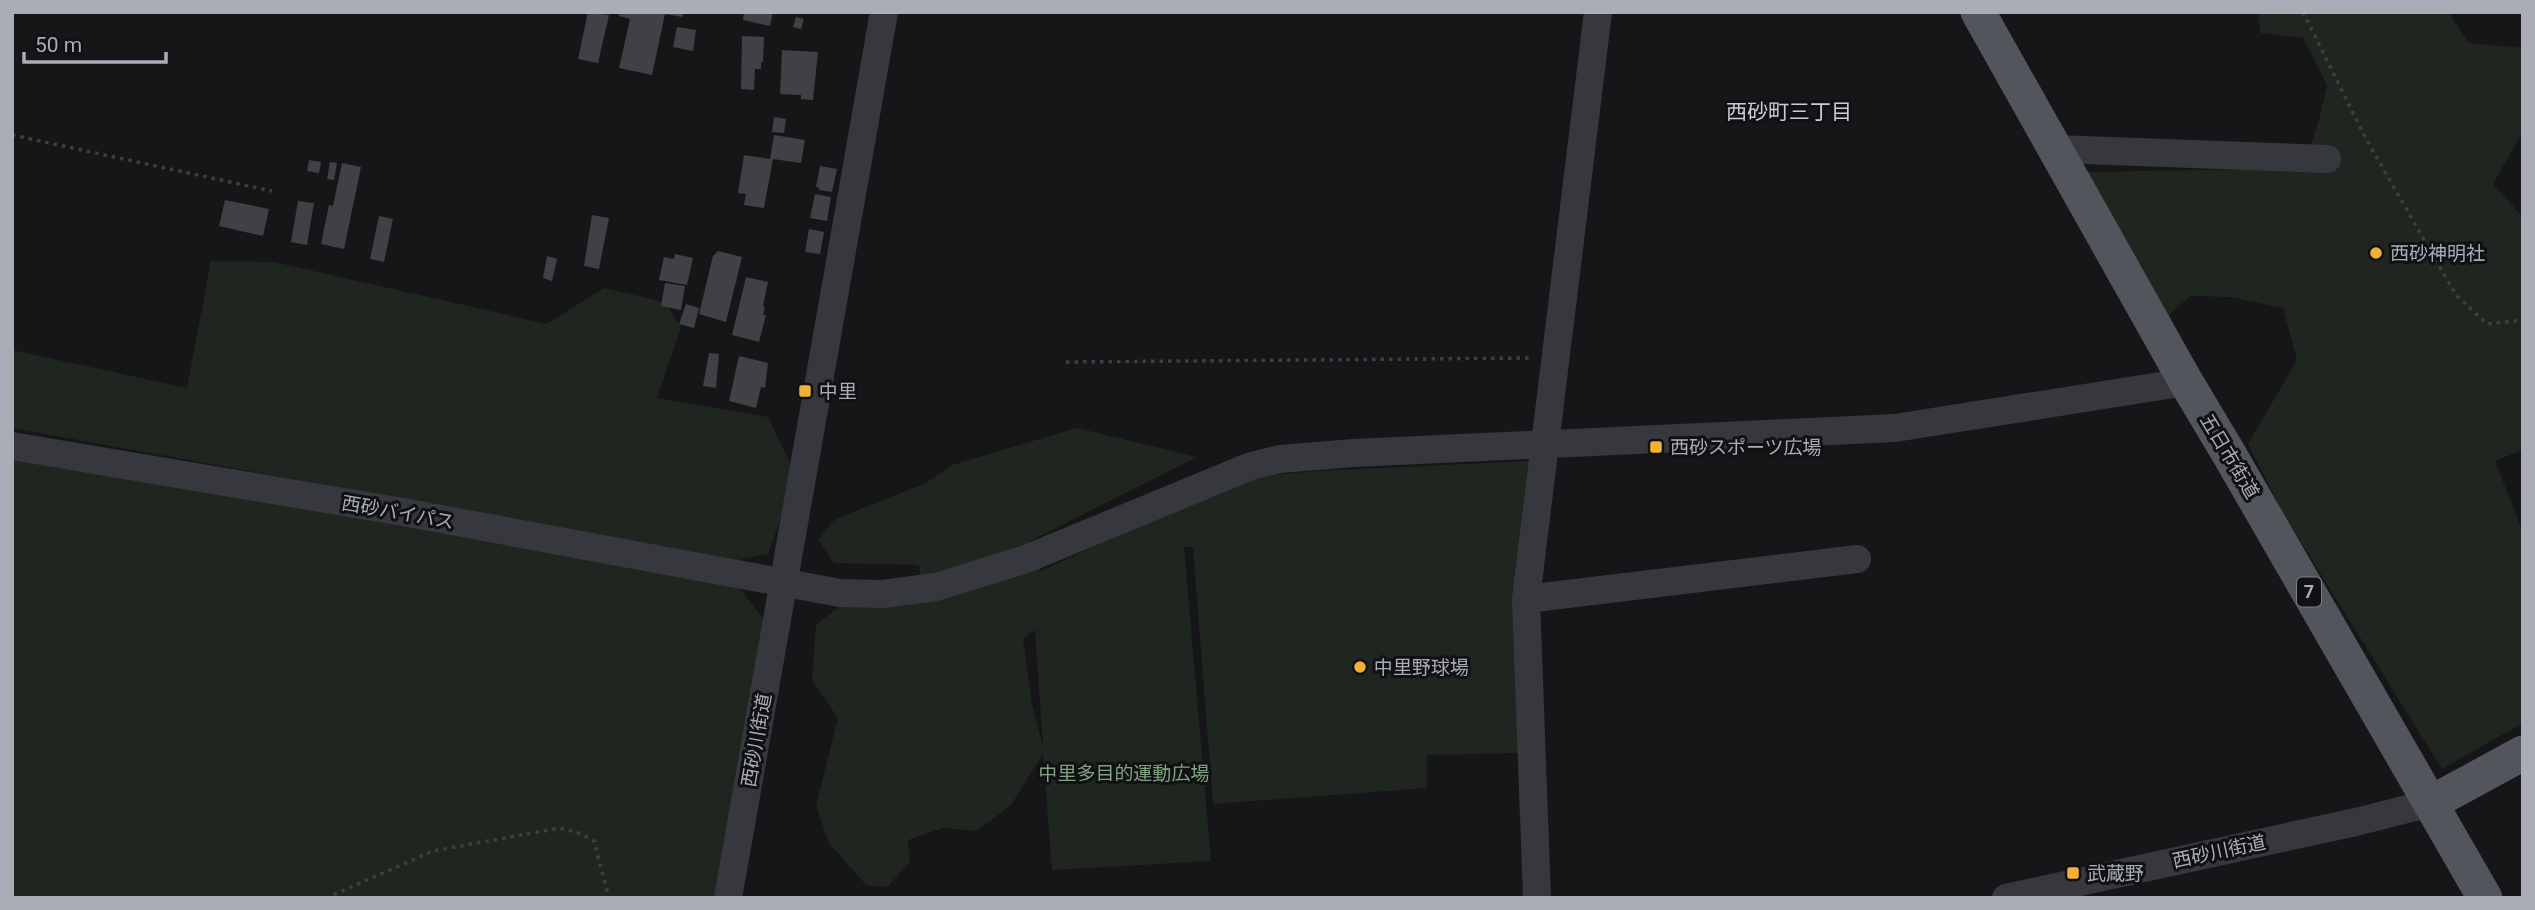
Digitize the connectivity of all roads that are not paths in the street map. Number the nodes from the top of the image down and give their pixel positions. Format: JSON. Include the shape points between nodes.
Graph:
{"nodes":[{"id":1,"x":884,"y":12,"type":"edge"},
{"id":2,"x":1598,"y":12,"type":"edge"},
{"id":3,"x":1978,"y":12,"type":"edge"},
{"id":4,"x":2056,"y":149,"type":"junction"},
{"id":5,"x":2327,"y":159,"type":"dead end"},
{"id":6,"x":2186,"y":382,"type":"junction"},
{"id":7,"x":1545,"y":445,"type":"junction"},
{"id":8,"x":12,"y":446,"type":"edge"},
{"id":9,"x":1857,"y":559,"type":"dead end"},
{"id":10,"x":784,"y":582,"type":"junction"},
{"id":11,"x":1526,"y":598,"type":"junction"},
{"id":12,"x":2523,"y":752,"type":"edge"},
{"id":13,"x":2431,"y":803,"type":"junction"},
{"id":14,"x":728,"y":898,"type":"edge"},
{"id":15,"x":1537,"y":898,"type":"edge"},
{"id":16,"x":2006,"y":898,"type":"edge"},
{"id":17,"x":2485,"y":898,"type":"edge"}],
"edges":[{"from":1,"to":10,"type":"street","name":"西砂川街道"},
{"from":2,"to":7,"type":"street"},
{"from":3,"to":4,"type":"main road","name":"五日市街道","number":"7"},
{"from":4,"to":5,"type":"street"},
{"from":4,"to":6,"type":"main road","name":"五日市街道","number":"7"},
{"from":6,"to":7,"type":"street","name":"西砂バイパス","via":[[1895,428]]},
{"from":6,"to":13,"type":"main road","name":"五日市街道","number":"7"},
{"from":7,"to":10,"type":"street","name":"西砂バイパス","via":[[1280,460],[1225,475],[1026,559],[936,587],[883,594],[839,593]]},
{"from":7,"to":11,"type":"street"},
{"from":8,"to":10,"type":"street","name":"西砂バイパス"},
{"from":9,"to":11,"type":"street"},
{"from":10,"to":14,"type":"street","name":"西砂川街道"},
{"from":11,"to":15,"type":"street"},
{"from":12,"to":13,"type":"main road"},
{"from":13,"to":16,"type":"street","name":"西砂川街道"},
{"from":13,"to":17,"type":"main road","name":"五日市街道","number":"7"}]}
